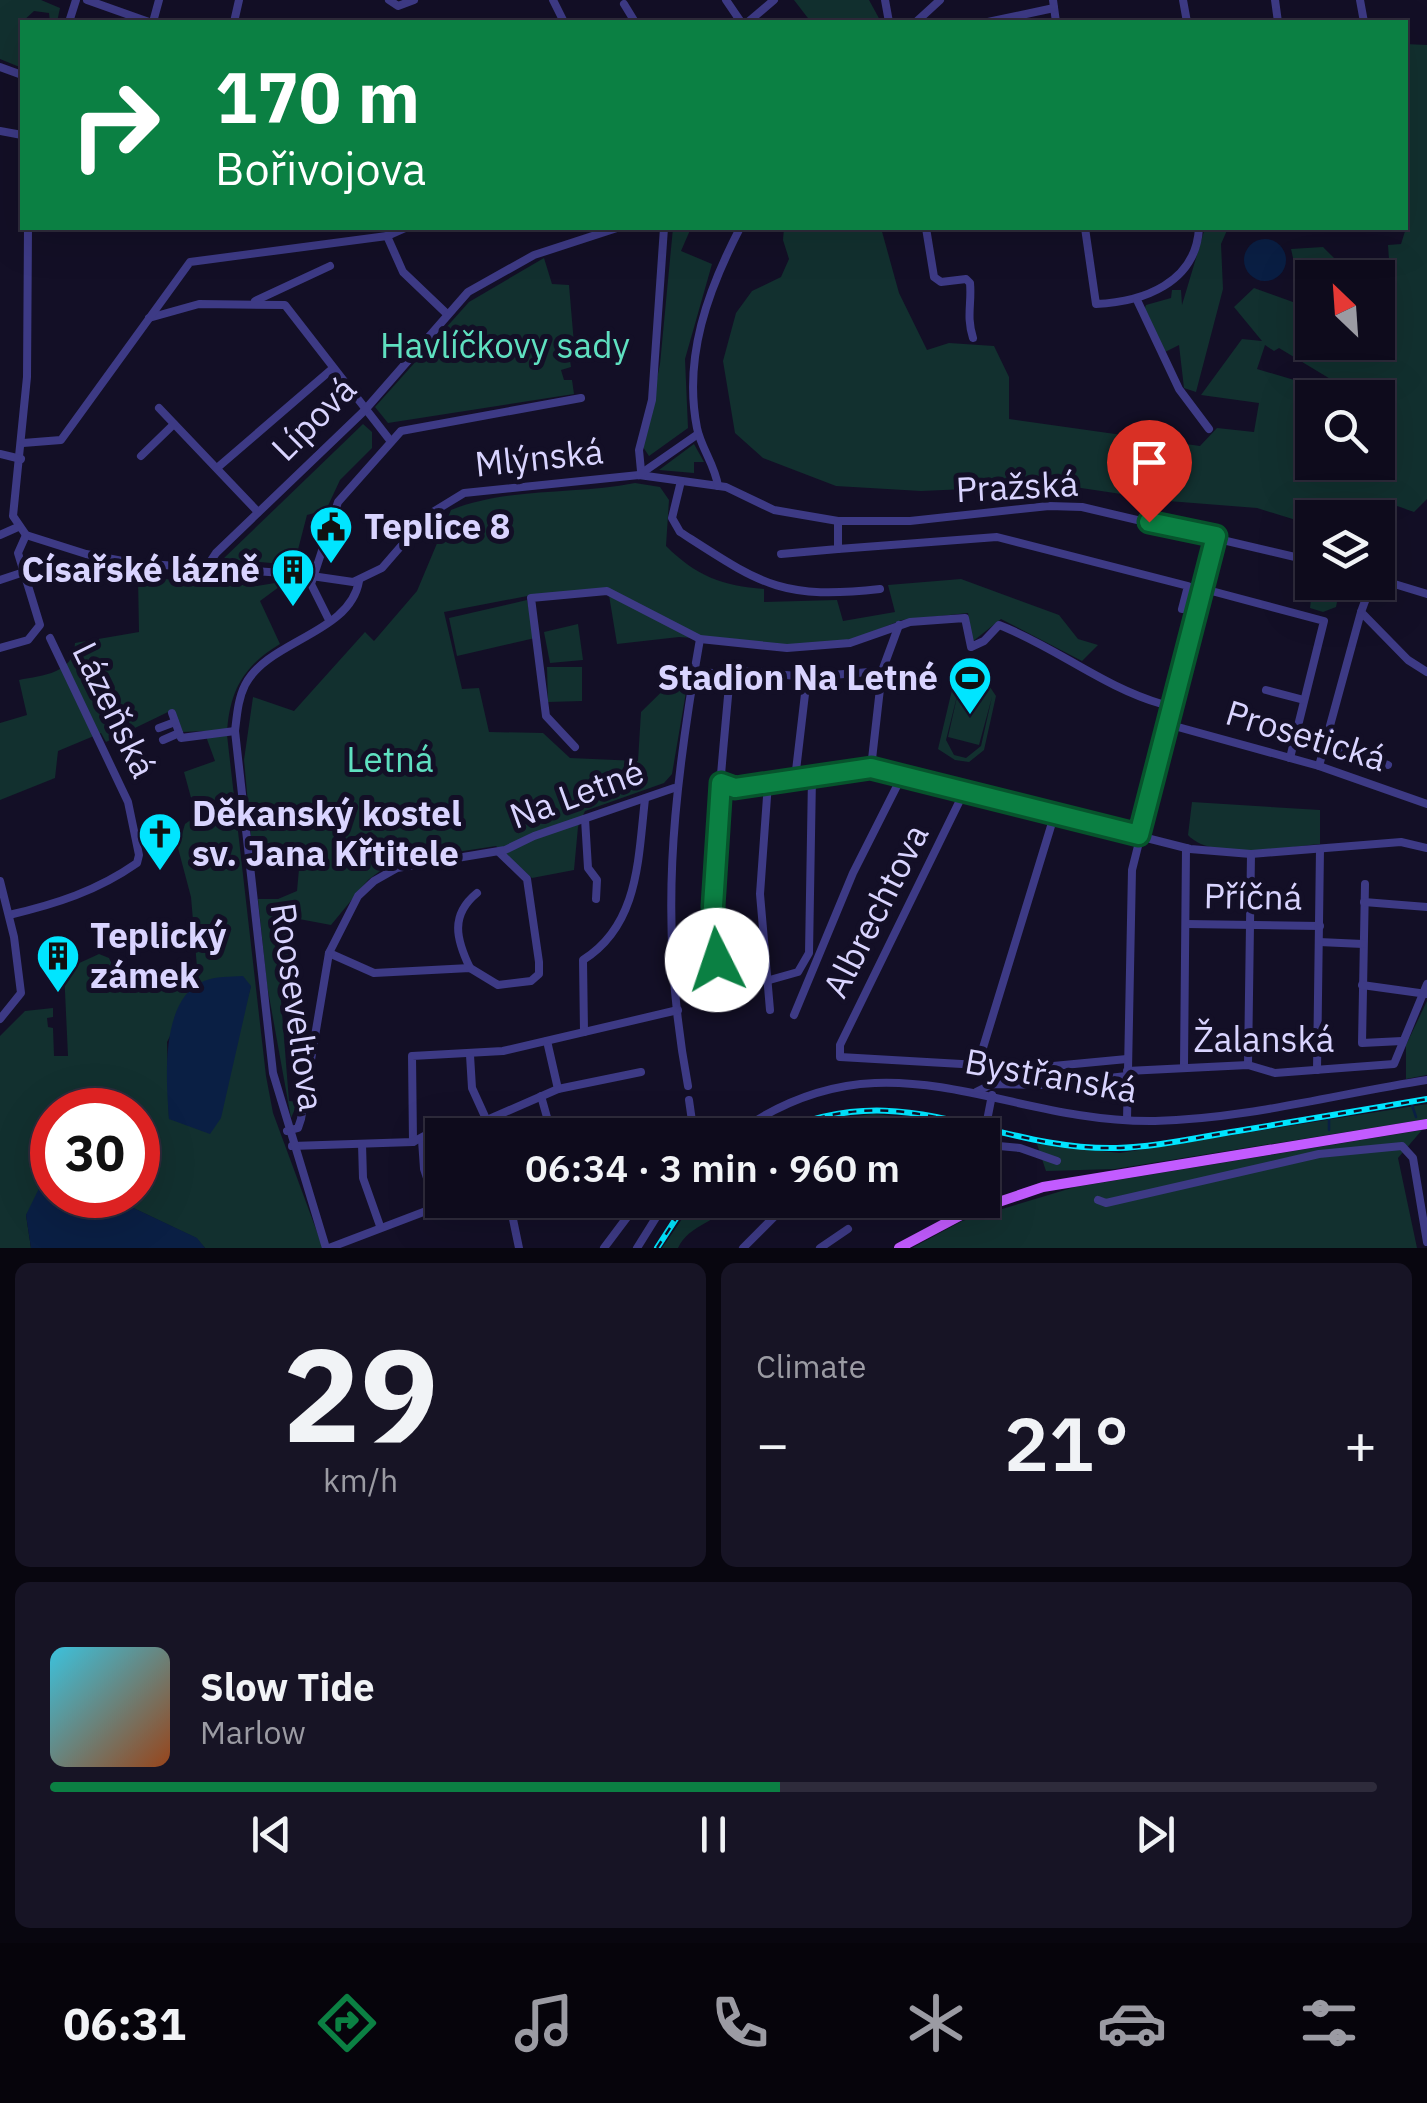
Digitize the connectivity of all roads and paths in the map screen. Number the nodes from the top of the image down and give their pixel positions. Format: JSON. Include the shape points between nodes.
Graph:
{"nodes":[{"id":1,"x":64,"y":0,"type":"edge"},
{"id":2,"x":87,"y":0,"type":"edge"},
{"id":3,"x":388,"y":0,"type":"edge"},
{"id":4,"x":414,"y":0,"type":"edge"},
{"id":5,"x":726,"y":0,"type":"edge"},
{"id":6,"x":774,"y":0,"type":"edge"},
{"id":7,"x":940,"y":0,"type":"edge"},
{"id":8,"x":75,"y":2,"type":"edge"},
{"id":9,"x":624,"y":4,"type":"dead end"},
{"id":10,"x":1054,"y":4,"type":"edge"},
{"id":11,"x":145,"y":20,"type":"edge"},
{"id":12,"x":634,"y":20,"type":"edge"},
{"id":13,"x":742,"y":20,"type":"edge"},
{"id":14,"x":747,"y":20,"type":"edge"},
{"id":15,"x":918,"y":20,"type":"edge"},
{"id":16,"x":995,"y":20,"type":"edge"},
{"id":17,"x":28,"y":230,"type":"edge"},
{"id":18,"x":400,"y":230,"type":"edge"},
{"id":19,"x":611,"y":230,"type":"edge"},
{"id":20,"x":664,"y":230,"type":"edge"},
{"id":21,"x":739,"y":230,"type":"edge"},
{"id":22,"x":926,"y":230,"type":"edge"},
{"id":23,"x":1085,"y":230,"type":"edge"},
{"id":24,"x":1198,"y":230,"type":"edge"},
{"id":25,"x":387,"y":236,"type":"junction"},
{"id":26,"x":330,"y":266,"type":"dead end"},
{"id":27,"x":1137,"y":300,"type":"junction"},
{"id":28,"x":251,"y":303,"type":"junction"},
{"id":29,"x":448,"y":314,"type":"junction"},
{"id":30,"x":148,"y":318,"type":"junction"},
{"id":31,"x":974,"y":338,"type":"dead end"},
{"id":32,"x":332,"y":369,"type":"junction"},
{"id":33,"x":580,"y":398,"type":"dead end"},
{"id":34,"x":159,"y":408,"type":"dead end"},
{"id":35,"x":364,"y":411,"type":"junction"},
{"id":36,"x":174,"y":424,"type":"junction"},
{"id":37,"x":1208,"y":429,"type":"dead end"},
{"id":38,"x":698,"y":434,"type":"junction"},
{"id":39,"x":389,"y":439,"type":"junction"},
{"id":40,"x":22,"y":443,"type":"junction"},
{"id":41,"x":0,"y":454,"type":"edge"},
{"id":42,"x":141,"y":456,"type":"dead end"},
{"id":43,"x":22,"y":458,"type":"junction"},
{"id":44,"x":217,"y":468,"type":"junction"},
{"id":45,"x":640,"y":473,"type":"junction"},
{"id":46,"x":681,"y":481,"type":"junction"},
{"id":47,"x":718,"y":486,"type":"junction"},
{"id":48,"x":258,"y":512,"type":"junction"},
{"id":49,"x":838,"y":521,"type":"junction"},
{"id":50,"x":0,"y":525,"type":"edge"},
{"id":51,"x":18,"y":526,"type":"junction"},
{"id":52,"x":4,"y":534,"type":"edge"},
{"id":53,"x":26,"y":535,"type":"junction"},
{"id":54,"x":1216,"y":536,"type":"junction"},
{"id":55,"x":838,"y":549,"type":"junction"},
{"id":56,"x":781,"y":554,"type":"dead end"},
{"id":57,"x":1295,"y":557,"type":"edge"},
{"id":58,"x":206,"y":568,"type":"junction"},
{"id":59,"x":24,"y":572,"type":"junction"},
{"id":60,"x":314,"y":577,"type":"junction"},
{"id":61,"x":0,"y":580,"type":"edge"},
{"id":62,"x":359,"y":580,"type":"junction"},
{"id":63,"x":1395,"y":586,"type":"edge"},
{"id":64,"x":880,"y":589,"type":"dead end"},
{"id":65,"x":1204,"y":589,"type":"junction"},
{"id":66,"x":1427,"y":594,"type":"edge"},
{"id":67,"x":1366,"y":600,"type":"edge"},
{"id":68,"x":1182,"y":609,"type":"dead end"},
{"id":69,"x":1361,"y":612,"type":"junction"},
{"id":70,"x":328,"y":620,"type":"junction"},
{"id":71,"x":899,"y":625,"type":"junction"},
{"id":72,"x":50,"y":638,"type":"dead end"},
{"id":73,"x":700,"y":639,"type":"junction"},
{"id":74,"x":0,"y":648,"type":"edge"},
{"id":75,"x":882,"y":671,"type":"junction"},
{"id":76,"x":1427,"y":672,"type":"edge"},
{"id":77,"x":807,"y":677,"type":"junction"},
{"id":78,"x":692,"y":679,"type":"junction"},
{"id":79,"x":728,"y":685,"type":"junction"},
{"id":80,"x":1266,"y":690,"type":"dead end"},
{"id":81,"x":1304,"y":700,"type":"junction"},
{"id":82,"x":1162,"y":704,"type":"dead end"},
{"id":83,"x":1167,"y":724,"type":"junction"},
{"id":84,"x":159,"y":728,"type":"dead end"},
{"id":85,"x":235,"y":731,"type":"junction"},
{"id":86,"x":180,"y":733,"type":"junction"},
{"id":87,"x":163,"y":740,"type":"dead end"},
{"id":88,"x":1326,"y":743,"type":"junction"},
{"id":89,"x":575,"y":747,"type":"dead end"},
{"id":90,"x":1290,"y":758,"type":"junction"},
{"id":91,"x":1388,"y":765,"type":"dead end"},
{"id":92,"x":1319,"y":766,"type":"junction"},
{"id":93,"x":871,"y":768,"type":"junction"},
{"id":94,"x":903,"y":774,"type":"junction"},
{"id":95,"x":812,"y":776,"type":"junction"},
{"id":96,"x":795,"y":779,"type":"junction"},
{"id":97,"x":721,"y":783,"type":"junction"},
{"id":98,"x":768,"y":784,"type":"junction"},
{"id":99,"x":674,"y":788,"type":"junction"},
{"id":100,"x":965,"y":790,"type":"junction"},
{"id":101,"x":645,"y":799,"type":"junction"},
{"id":102,"x":1427,"y":804,"type":"edge"},
{"id":103,"x":1055,"y":814,"type":"junction"},
{"id":104,"x":585,"y":819,"type":"junction"},
{"id":105,"x":1139,"y":835,"type":"junction"},
{"id":106,"x":1186,"y":848,"type":"junction"},
{"id":107,"x":1320,"y":848,"type":"junction"},
{"id":108,"x":1427,"y":848,"type":"edge"},
{"id":109,"x":500,"y":852,"type":"junction"},
{"id":110,"x":1251,"y":854,"type":"junction"},
{"id":111,"x":0,"y":881,"type":"edge"},
{"id":112,"x":1365,"y":884,"type":"dead end"},
{"id":113,"x":476,"y":893,"type":"dead end"},
{"id":114,"x":596,"y":900,"type":"dead end"},
{"id":115,"x":1364,"y":902,"type":"junction"},
{"id":116,"x":1427,"y":907,"type":"edge"},
{"id":117,"x":8,"y":911,"type":"junction"},
{"id":118,"x":1186,"y":924,"type":"junction"},
{"id":119,"x":1250,"y":925,"type":"junction"},
{"id":120,"x":1320,"y":926,"type":"junction"},
{"id":121,"x":1320,"y":942,"type":"junction"},
{"id":122,"x":1363,"y":944,"type":"junction"},
{"id":123,"x":330,"y":953,"type":"junction"},
{"id":124,"x":717,"y":960,"type":"dead end"},
{"id":125,"x":470,"y":968,"type":"junction"},
{"id":126,"x":766,"y":981,"type":"junction"},
{"id":127,"x":1427,"y":984,"type":"edge"},
{"id":128,"x":1362,"y":985,"type":"junction"},
{"id":129,"x":1423,"y":994,"type":"edge"},
{"id":130,"x":678,"y":1010,"type":"junction"},
{"id":131,"x":770,"y":1010,"type":"dead end"},
{"id":132,"x":794,"y":1015,"type":"dead end"},
{"id":133,"x":0,"y":1019,"type":"edge"},
{"id":134,"x":584,"y":1032,"type":"junction"},
{"id":135,"x":547,"y":1041,"type":"junction"},
{"id":136,"x":1402,"y":1041,"type":"junction"},
{"id":137,"x":470,"y":1055,"type":"junction"},
{"id":138,"x":1127,"y":1059,"type":"junction"},
{"id":139,"x":978,"y":1064,"type":"junction"},
{"id":140,"x":1248,"y":1065,"type":"junction"},
{"id":141,"x":1184,"y":1066,"type":"junction"},
{"id":142,"x":1317,"y":1070,"type":"junction"},
{"id":143,"x":642,"y":1072,"type":"dead end"},
{"id":144,"x":1127,"y":1073,"type":"junction"},
{"id":145,"x":1427,"y":1080,"type":"edge"},
{"id":146,"x":688,"y":1086,"type":"dead end"},
{"id":147,"x":558,"y":1089,"type":"junction"},
{"id":148,"x":976,"y":1092,"type":"junction"},
{"id":149,"x":541,"y":1096,"type":"junction"},
{"id":150,"x":992,"y":1096,"type":"junction"},
{"id":151,"x":689,"y":1100,"type":"dead end"},
{"id":152,"x":486,"y":1118,"type":"edge"},
{"id":153,"x":493,"y":1118,"type":"edge"},
{"id":154,"x":547,"y":1118,"type":"edge"},
{"id":155,"x":692,"y":1118,"type":"edge"},
{"id":156,"x":763,"y":1118,"type":"edge"},
{"id":157,"x":1127,"y":1120,"type":"junction"},
{"id":158,"x":1427,"y":1124,"type":"edge"},
{"id":159,"x":287,"y":1131,"type":"junction"},
{"id":160,"x":425,"y":1135,"type":"edge"},
{"id":161,"x":418,"y":1141,"type":"junction"},
{"id":162,"x":362,"y":1144,"type":"junction"},
{"id":163,"x":292,"y":1146,"type":"junction"},
{"id":164,"x":1057,"y":1160,"type":"dead end"},
{"id":165,"x":425,"y":1172,"type":"edge"},
{"id":166,"x":1098,"y":1200,"type":"dead end"},
{"id":167,"x":425,"y":1210,"type":"edge"},
{"id":168,"x":513,"y":1218,"type":"edge"},
{"id":169,"x":626,"y":1218,"type":"edge"},
{"id":170,"x":655,"y":1218,"type":"edge"},
{"id":171,"x":774,"y":1218,"type":"edge"},
{"id":172,"x":380,"y":1226,"type":"junction"},
{"id":173,"x":848,"y":1229,"type":"dead end"},
{"id":174,"x":1427,"y":1242,"type":"edge"},
{"id":175,"x":327,"y":1248,"type":"edge"},
{"id":176,"x":520,"y":1248,"type":"edge"},
{"id":177,"x":604,"y":1248,"type":"edge"},
{"id":178,"x":636,"y":1248,"type":"edge"},
{"id":179,"x":743,"y":1248,"type":"edge"},
{"id":180,"x":820,"y":1248,"type":"edge"},
{"id":181,"x":899,"y":1248,"type":"edge"}],
"edges":[{"from":1,"to":8,"type":"street"},
{"from":2,"to":11,"type":"street"},
{"from":3,"to":4,"type":"street","via":[[398,6]]},
{"from":5,"to":13,"type":"street"},
{"from":6,"to":14,"type":"street"},
{"from":7,"to":15,"type":"street"},
{"from":9,"to":12,"type":"street"},
{"from":10,"to":16,"type":"street"},
{"from":17,"to":40,"type":"street"},
{"from":18,"to":25,"type":"street"},
{"from":19,"to":29,"type":"street","name":"Lípová","via":[[534,255],[468,292]]},
{"from":20,"to":45,"type":"street"},
{"from":21,"to":38,"type":"street","via":[[696,347]]},
{"from":22,"to":31,"type":"street","via":[[934,277],[970,283],[966,308]]},
{"from":23,"to":27,"type":"street","via":[[1096,304]]},
{"from":24,"to":27,"type":"street","via":[[1178,276]]},
{"from":25,"to":29,"type":"street","via":[[403,272]]},
{"from":25,"to":30,"type":"street","via":[[190,262]]},
{"from":26,"to":28,"type":"street"},
{"from":27,"to":37,"type":"street","via":[[1180,389]]},
{"from":28,"to":30,"type":"street","via":[[194,304]]},
{"from":28,"to":32,"type":"street","via":[[285,304]]},
{"from":29,"to":35,"type":"street","name":"Lípová"},
{"from":30,"to":40,"type":"street","via":[[61,440]]},
{"from":32,"to":35,"type":"street"},
{"from":32,"to":44,"type":"street"},
{"from":33,"to":39,"type":"street","via":[[423,426]]},
{"from":34,"to":36,"type":"street"},
{"from":35,"to":39,"type":"street"},
{"from":35,"to":48,"type":"street","name":"Lípová"},
{"from":36,"to":42,"type":"street"},
{"from":36,"to":44,"type":"street"},
{"from":38,"to":45,"type":"street"},
{"from":38,"to":47,"type":"street"},
{"from":39,"to":60,"type":"street","via":[[338,502]]},
{"from":40,"to":43,"type":"street"},
{"from":41,"to":43,"type":"street"},
{"from":43,"to":51,"type":"street","via":[[13,502]]},
{"from":44,"to":48,"type":"street"},
{"from":45,"to":46,"type":"street","name":"Pražská"},
{"from":45,"to":62,"type":"street","name":"Mlýnská","via":[[464,493],[436,508],[382,568]]},
{"from":46,"to":47,"type":"street","name":"Pražská"},
{"from":46,"to":64,"type":"street","via":[[672,518],[680,532],[776,589]]},
{"from":47,"to":49,"type":"street","name":"Pražská","via":[[774,510]]},
{"from":48,"to":58,"type":"street","name":"Lípová"},
{"from":49,"to":54,"type":"street","name":"Pražská","via":[[910,521],[1065,505]]},
{"from":49,"to":55,"type":"street"},
{"from":50,"to":52,"type":"street"},
{"from":51,"to":52,"type":"street"},
{"from":51,"to":53,"type":"street"},
{"from":53,"to":58,"type":"street","via":[[106,559]]},
{"from":53,"to":59,"type":"street","via":[[18,553]]},
{"from":54,"to":57,"type":"street","name":"Pražská"},
{"from":54,"to":65,"type":"street"},
{"from":55,"to":56,"type":"street","name":"Pražská"},
{"from":55,"to":68,"type":"street","name":"Pražská","via":[[997,536],[1188,586]]},
{"from":58,"to":60,"type":"street"},
{"from":59,"to":61,"type":"street"},
{"from":59,"to":74,"type":"street","via":[[38,631]]},
{"from":60,"to":62,"type":"street"},
{"from":60,"to":70,"type":"street","via":[[311,584]]},
{"from":62,"to":70,"type":"street","name":"Mlýnská","via":[[354,596]]},
{"from":63,"to":66,"type":"street"},
{"from":65,"to":81,"type":"street","via":[[1324,621]]},
{"from":65,"to":83,"type":"street"},
{"from":67,"to":69,"type":"street"},
{"from":69,"to":76,"type":"street"},
{"from":69,"to":88,"type":"street"},
{"from":70,"to":85,"type":"street","name":"Rooseveltova","via":[[251,676]]},
{"from":71,"to":73,"type":"street","via":[[811,649]]},
{"from":71,"to":75,"type":"street"},
{"from":71,"to":82,"type":"street","via":[[965,618],[974,647],[999,624],[1121,690]]},
{"from":72,"to":117,"type":"street","name":"Lázeňská","via":[[128,802],[137,863],[61,903]]},
{"from":73,"to":78,"type":"street"},
{"from":73,"to":89,"type":"street","via":[[607,592],[531,598],[546,716]]},
{"from":75,"to":77,"type":"street"},
{"from":75,"to":93,"type":"street"},
{"from":77,"to":79,"type":"street","via":[[742,671]]},
{"from":77,"to":96,"type":"street"},
{"from":78,"to":79,"type":"street","via":[[706,671]]},
{"from":78,"to":99,"type":"street"},
{"from":79,"to":97,"type":"street"},
{"from":80,"to":81,"type":"street"},
{"from":81,"to":90,"type":"street"},
{"from":83,"to":90,"type":"street","name":"Prosetická"},
{"from":83,"to":105,"type":"street"},
{"from":84,"to":86,"type":"street","via":[[174,718]]},
{"from":85,"to":86,"type":"street","via":[[181,738]]},
{"from":85,"to":159,"type":"street","name":"Rooseveltova","via":[[273,1073]]},
{"from":86,"to":87,"type":"street"},
{"from":88,"to":91,"type":"street"},
{"from":88,"to":92,"type":"street"},
{"from":90,"to":92,"type":"street","name":"Prosetická"},
{"from":92,"to":102,"type":"street","name":"Prosetická"},
{"from":93,"to":94,"type":"street"},
{"from":93,"to":95,"type":"street"},
{"from":94,"to":100,"type":"street"},
{"from":94,"to":132,"type":"street","via":[[847,885]]},
{"from":95,"to":96,"type":"street"},
{"from":95,"to":126,"type":"street","via":[[809,952],[798,972]]},
{"from":96,"to":98,"type":"street"},
{"from":97,"to":98,"type":"street"},
{"from":97,"to":124,"type":"street","via":[[713,906]]},
{"from":98,"to":126,"type":"street","via":[[760,894]]},
{"from":99,"to":101,"type":"street","name":"Na Letné"},
{"from":99,"to":130,"type":"street","via":[[669,894]]},
{"from":100,"to":103,"type":"street"},
{"from":100,"to":139,"type":"street","name":"Albrechtova","via":[[840,1044],[840,1057]]},
{"from":101,"to":104,"type":"street","name":"Na Letné"},
{"from":101,"to":134,"type":"street","via":[[632,902],[602,951],[584,960]]},
{"from":103,"to":105,"type":"street"},
{"from":103,"to":139,"type":"street"},
{"from":104,"to":109,"type":"street","name":"Na Letné"},
{"from":104,"to":114,"type":"street"},
{"from":105,"to":106,"type":"street"},
{"from":105,"to":138,"type":"street","via":[[1129,896]]},
{"from":106,"to":110,"type":"street"},
{"from":106,"to":118,"type":"street"},
{"from":107,"to":108,"type":"street","via":[[1401,842]]},
{"from":107,"to":110,"type":"street"},
{"from":107,"to":120,"type":"street"},
{"from":109,"to":123,"type":"street","name":"Na Letné","via":[[390,871],[358,896]]},
{"from":109,"to":125,"type":"street","via":[[527,879],[539,974],[498,985]]},
{"from":110,"to":119,"type":"street"},
{"from":111,"to":117,"type":"street"},
{"from":112,"to":115,"type":"street"},
{"from":113,"to":125,"type":"street","via":[[456,917]]},
{"from":115,"to":116,"type":"street"},
{"from":115,"to":122,"type":"street"},
{"from":117,"to":133,"type":"street","via":[[21,994]]},
{"from":118,"to":119,"type":"street","name":"Příčná"},
{"from":118,"to":141,"type":"street"},
{"from":119,"to":120,"type":"street","name":"Příčná"},
{"from":119,"to":140,"type":"street"},
{"from":120,"to":121,"type":"street"},
{"from":121,"to":122,"type":"street"},
{"from":121,"to":142,"type":"street"},
{"from":122,"to":128,"type":"street"},
{"from":123,"to":125,"type":"street","via":[[374,974]]},
{"from":123,"to":159,"type":"street","name":"Na Letné","via":[[302,1120]]},
{"from":126,"to":131,"type":"street"},
{"from":127,"to":129,"type":"street"},
{"from":128,"to":129,"type":"street"},
{"from":128,"to":136,"type":"street","via":[[1362,1043]]},
{"from":129,"to":136,"type":"street"},
{"from":130,"to":134,"type":"street"},
{"from":130,"to":146,"type":"street"},
{"from":134,"to":135,"type":"street"},
{"from":135,"to":137,"type":"street"},
{"from":135,"to":147,"type":"street"},
{"from":136,"to":142,"type":"street","name":"Žalanská","via":[[1394,1064]]},
{"from":137,"to":152,"type":"street","via":[[472,1088]]},
{"from":137,"to":161,"type":"street","via":[[412,1056]]},
{"from":138,"to":139,"type":"street","via":[[1077,1067]]},
{"from":138,"to":144,"type":"street"},
{"from":140,"to":141,"type":"street","name":"Žalanská"},
{"from":140,"to":142,"type":"street","name":"Žalanská","via":[[1275,1073]]},
{"from":141,"to":144,"type":"street","name":"Žalanská"},
{"from":143,"to":147,"type":"street"},
{"from":144,"to":148,"type":"street","name":"Žalanská","via":[[1043,1086],[992,1084]]},
{"from":144,"to":157,"type":"street"},
{"from":145,"to":157,"type":"street","name":"Bystřanská","via":[[1221,1115]]},
{"from":147,"to":149,"type":"street"},
{"from":148,"to":150,"type":"street","name":"Bystřanská"},
{"from":148,"to":156,"type":"street","name":"Bystřanská","via":[[899,1080],[858,1083]]},
{"from":149,"to":153,"type":"street"},
{"from":149,"to":154,"type":"street"},
{"from":150,"to":157,"type":"street","name":"Bystřanská"},
{"from":150,"to":164,"type":"street","via":[[988,1144]]},
{"from":151,"to":155,"type":"street"},
{"from":158,"to":181,"type":"main road","via":[[1043,1186],[963,1214]]},
{"from":159,"to":163,"type":"street","name":"Rooseveltova"},
{"from":160,"to":161,"type":"street"},
{"from":161,"to":162,"type":"street"},
{"from":161,"to":165,"type":"street"},
{"from":162,"to":163,"type":"street"},
{"from":162,"to":172,"type":"street","via":[[363,1178]]},
{"from":163,"to":175,"type":"street","name":"Rooseveltova"},
{"from":166,"to":174,"type":"street","via":[[1319,1154],[1402,1146],[1413,1158]]},
{"from":167,"to":172,"type":"street"},
{"from":168,"to":176,"type":"street"},
{"from":169,"to":177,"type":"street"},
{"from":170,"to":178,"type":"street"},
{"from":171,"to":179,"type":"street"},
{"from":172,"to":175,"type":"street"},
{"from":173,"to":180,"type":"street"}]}
